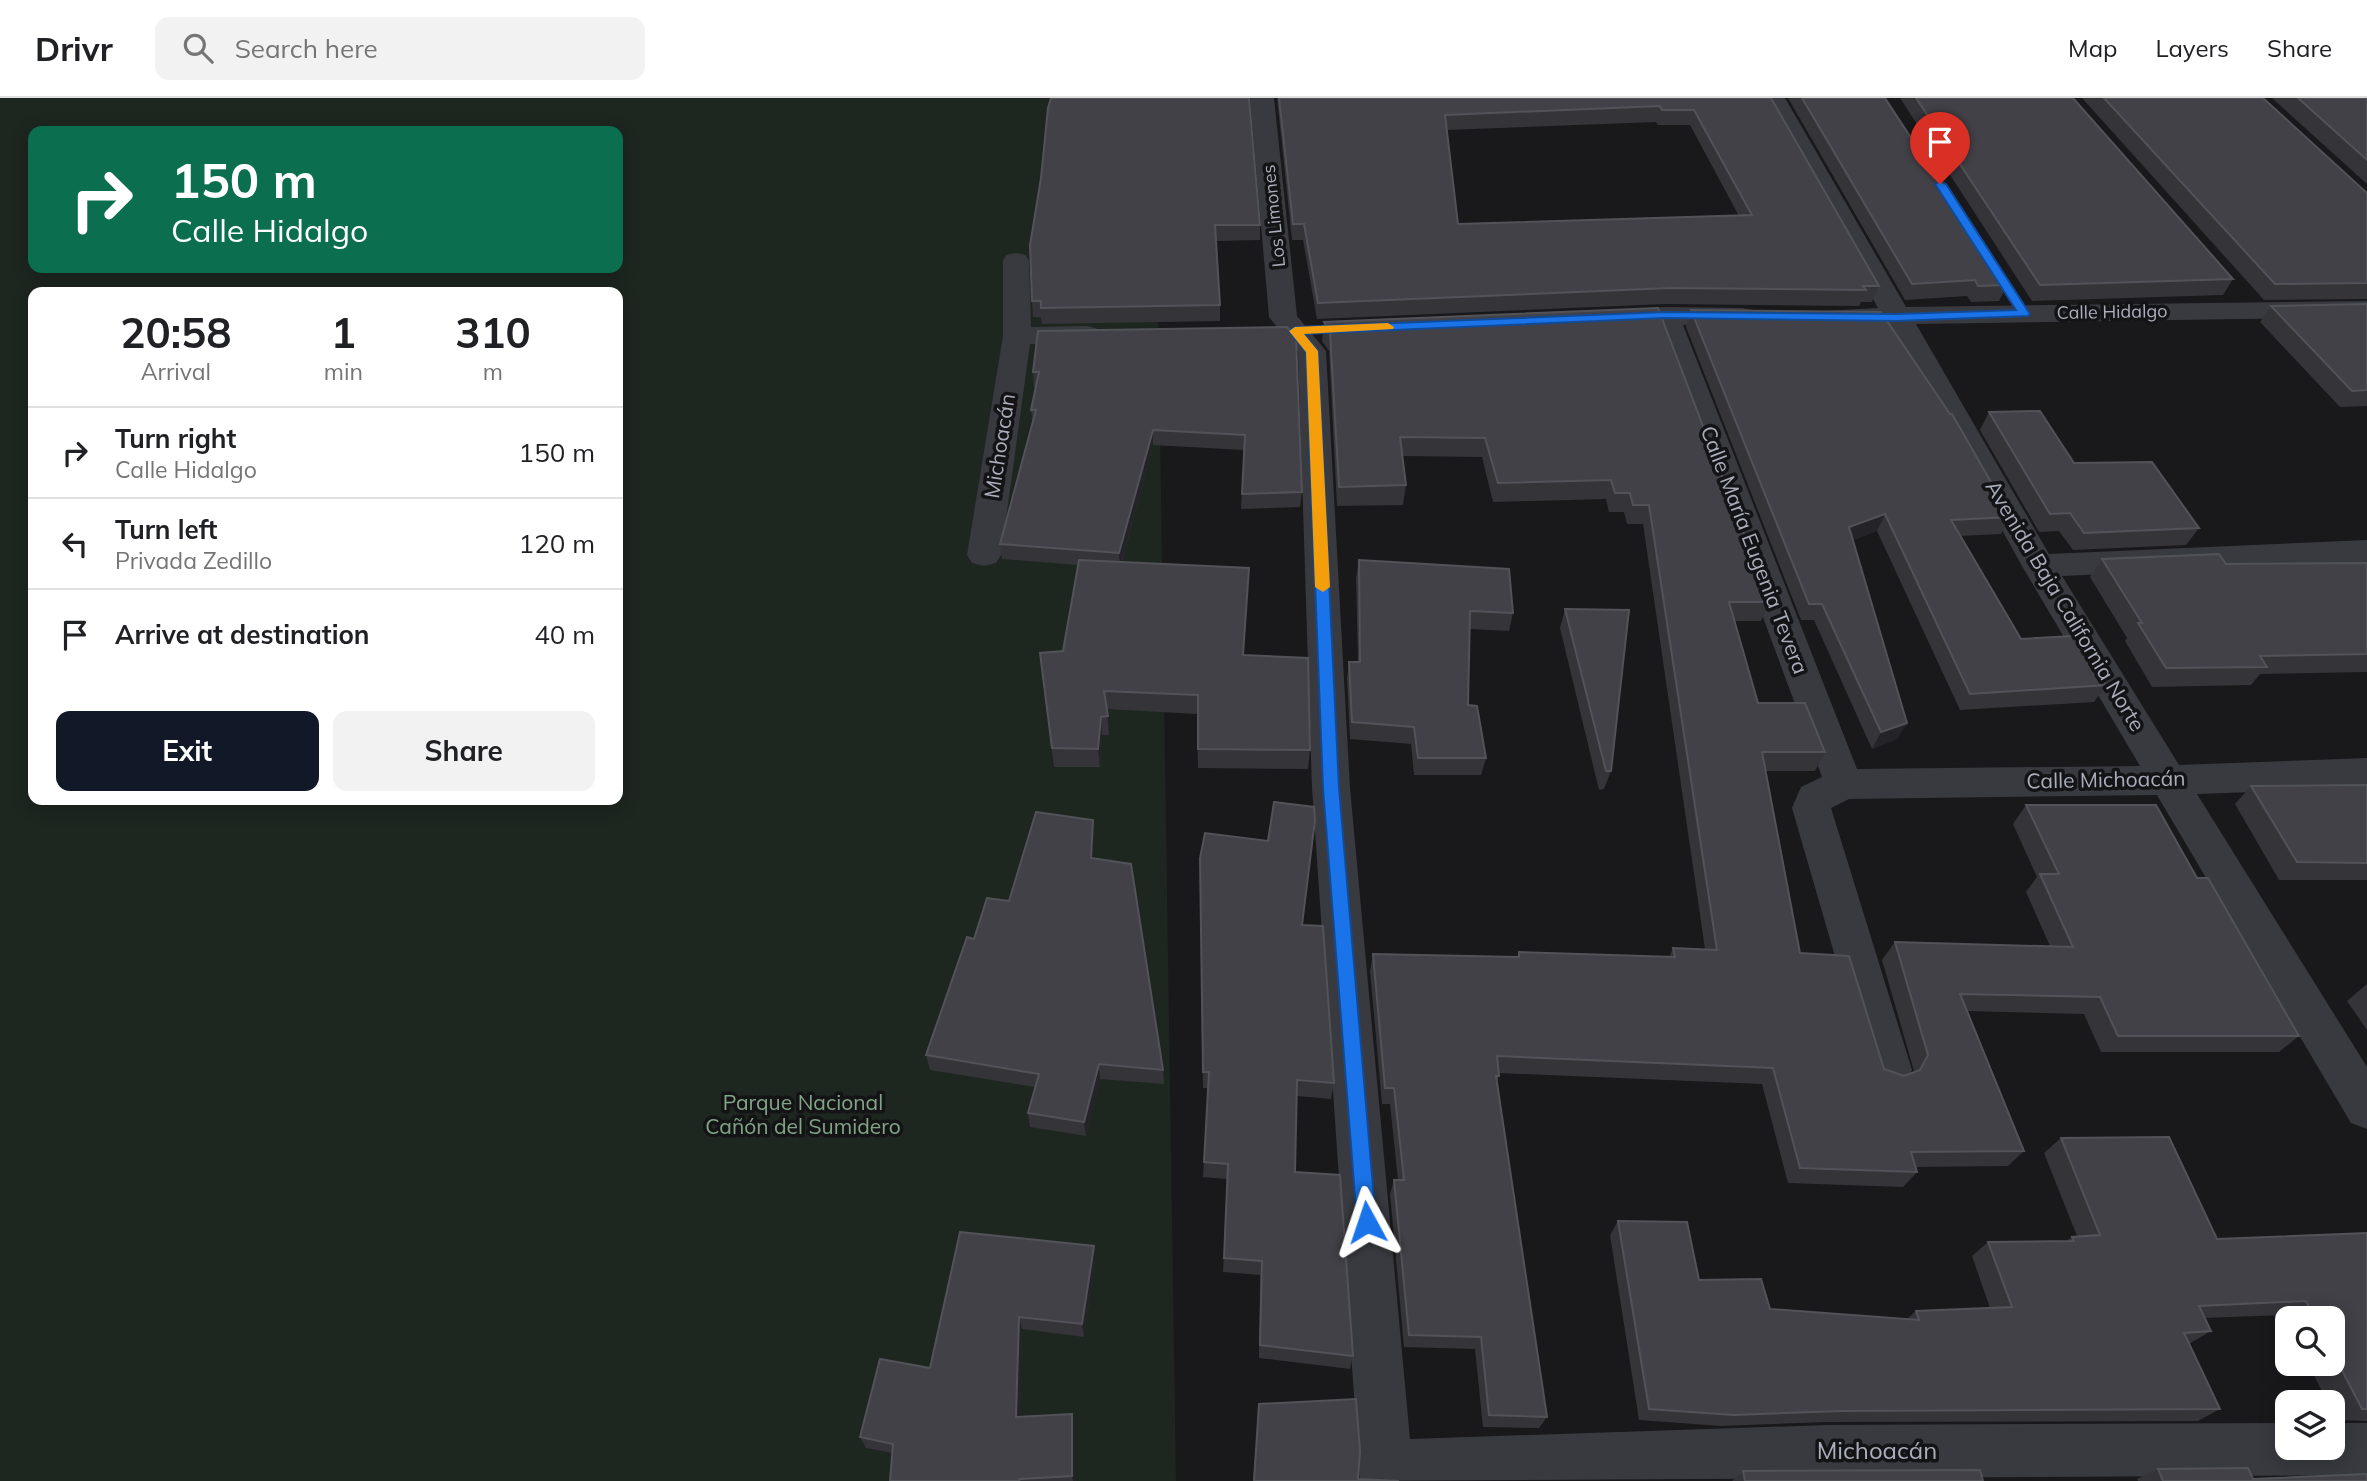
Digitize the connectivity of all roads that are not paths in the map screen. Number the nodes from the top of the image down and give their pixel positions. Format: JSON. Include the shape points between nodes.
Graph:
{"nodes":[{"id":1,"x":1262,"y":98,"type":"edge"},
{"id":2,"x":1773,"y":98,"type":"edge"},
{"id":3,"x":1016,"y":261,"type":"dead end"},
{"id":4,"x":2367,"y":309,"type":"edge"},
{"id":5,"x":1665,"y":315,"type":"junction"},
{"id":6,"x":1582,"y":318,"type":"edge"},
{"id":7,"x":1896,"y":318,"type":"junction"},
{"id":8,"x":1114,"y":334,"type":"edge"},
{"id":9,"x":1017,"y":336,"type":"junction"},
{"id":10,"x":2367,"y":551,"type":"edge"},
{"id":11,"x":984,"y":555,"type":"dead end"},
{"id":12,"x":2039,"y":566,"type":"junction"},
{"id":13,"x":2367,"y":773,"type":"edge"},
{"id":14,"x":2167,"y":780,"type":"junction"},
{"id":15,"x":1844,"y":784,"type":"junction"},
{"id":16,"x":1890,"y":1070,"type":"edge"},
{"id":17,"x":2367,"y":1108,"type":"edge"},
{"id":18,"x":2367,"y":1449,"type":"edge"},
{"id":19,"x":1387,"y":1473,"type":"edge"}],
"edges":[{"from":1,"to":19,"type":"street","name":"Los Limones","via":[[1283,317],[1312,351],[1331,788]]},
{"from":2,"to":7,"type":"street","name":"Avenida Baja California Norte"},
{"from":3,"to":9,"type":"street","name":"Michoacán"},
{"from":4,"to":7,"type":"street","name":"Calle Hidalgo","via":[[2246,301],[2017,302]]},
{"from":5,"to":6,"type":"street","name":"Calle Hidalgo"},
{"from":5,"to":7,"type":"street","name":"Calle Hidalgo"},
{"from":5,"to":15,"type":"street","name":"Calle María Eugenia Tevera"},
{"from":7,"to":12,"type":"street","name":"Avenida Baja California Norte"},
{"from":8,"to":9,"type":"street"},
{"from":9,"to":11,"type":"street","name":"Michoacán"},
{"from":10,"to":12,"type":"street"},
{"from":12,"to":14,"type":"street","name":"Avenida Baja California Norte"},
{"from":13,"to":14,"type":"street","name":"Calle Michoacán"},
{"from":14,"to":15,"type":"street","name":"Calle Michoacán"},
{"from":14,"to":17,"type":"street","name":"Avenida Baja California Norte"},
{"from":15,"to":16,"type":"street","via":[[1815,799],[1811,808]]},
{"from":18,"to":19,"type":"street","name":"Michoacán","via":[[1828,1451]]}]}
